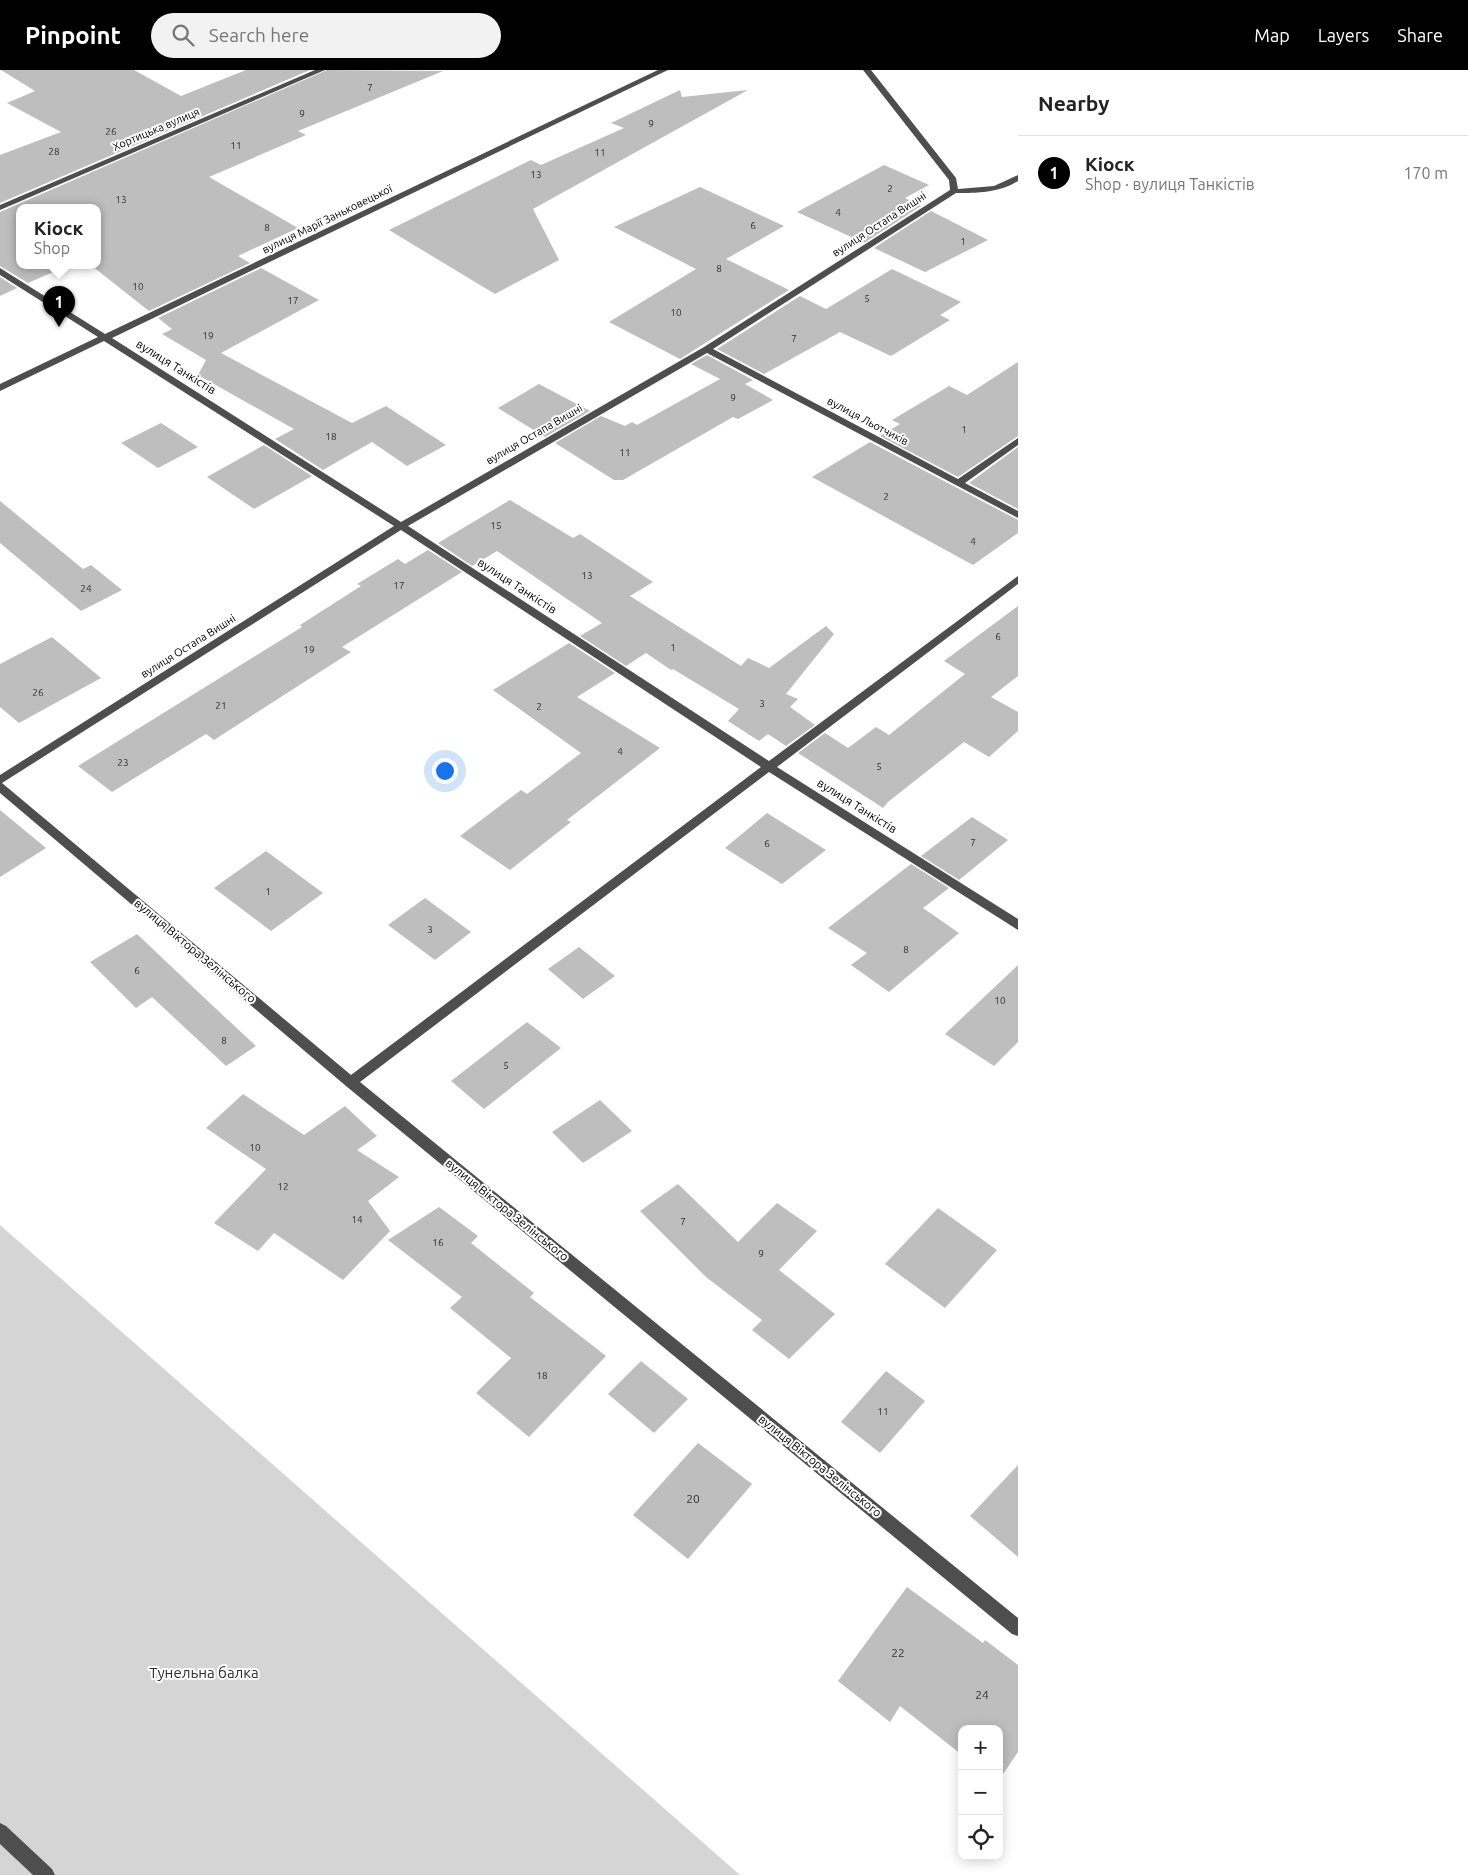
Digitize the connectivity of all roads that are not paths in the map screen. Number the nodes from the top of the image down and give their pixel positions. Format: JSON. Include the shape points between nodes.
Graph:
{"nodes":[{"id":1,"x":322,"y":70,"type":"edge"},
{"id":2,"x":664,"y":70,"type":"edge"},
{"id":3,"x":867,"y":70,"type":"edge"},
{"id":4,"x":1018,"y":177,"type":"edge"},
{"id":5,"x":954,"y":191,"type":"junction"},
{"id":6,"x":0,"y":208,"type":"edge"},
{"id":7,"x":0,"y":271,"type":"edge"},
{"id":8,"x":105,"y":338,"type":"junction"},
{"id":9,"x":707,"y":349,"type":"junction"},
{"id":10,"x":0,"y":388,"type":"edge"},
{"id":11,"x":1018,"y":441,"type":"edge"},
{"id":12,"x":958,"y":483,"type":"junction"},
{"id":13,"x":1018,"y":515,"type":"edge"},
{"id":14,"x":401,"y":526,"type":"junction"},
{"id":15,"x":1018,"y":579,"type":"edge"},
{"id":16,"x":769,"y":767,"type":"junction"},
{"id":17,"x":0,"y":780,"type":"edge"},
{"id":18,"x":0,"y":787,"type":"edge"},
{"id":19,"x":1018,"y":925,"type":"edge"},
{"id":20,"x":351,"y":1082,"type":"junction"},
{"id":21,"x":1018,"y":1628,"type":"edge"},
{"id":22,"x":0,"y":1832,"type":"edge"},
{"id":23,"x":46,"y":1875,"type":"edge"}],
"edges":[{"from":1,"to":6,"type":"street","name":"Хортицька вулиця"},
{"from":2,"to":8,"type":"street","name":"вулиця Марії Заньковецької"},
{"from":3,"to":5,"type":"street","via":[[953,180]]},
{"from":4,"to":5,"type":"street","via":[[1006,186],[991,190]]},
{"from":5,"to":9,"type":"street","name":"вулиця Остапа Вишні"},
{"from":7,"to":8,"type":"street","name":"вулиця Танкістів"},
{"from":8,"to":10,"type":"street","name":"вулиця Марії Заньковецької"},
{"from":8,"to":14,"type":"street","name":"вулиця Танкістів"},
{"from":9,"to":12,"type":"street","name":"вулиця Льотчиків"},
{"from":9,"to":14,"type":"street","name":"вулиця Остапа Вишні"},
{"from":11,"to":12,"type":"street"},
{"from":12,"to":13,"type":"street","name":"вулиця Льотчиків"},
{"from":14,"to":16,"type":"street","name":"вулиця Танкістів"},
{"from":14,"to":17,"type":"street","name":"вулиця Остапа Вишні"},
{"from":15,"to":16,"type":"street"},
{"from":16,"to":19,"type":"street","name":"вулиця Танкістів"},
{"from":16,"to":20,"type":"street"},
{"from":18,"to":20,"type":"street","name":"вулиця Віктора Зелінського"},
{"from":20,"to":21,"type":"street","name":"вулиця Віктора Зелінського"},
{"from":22,"to":23,"type":"street"}]}
